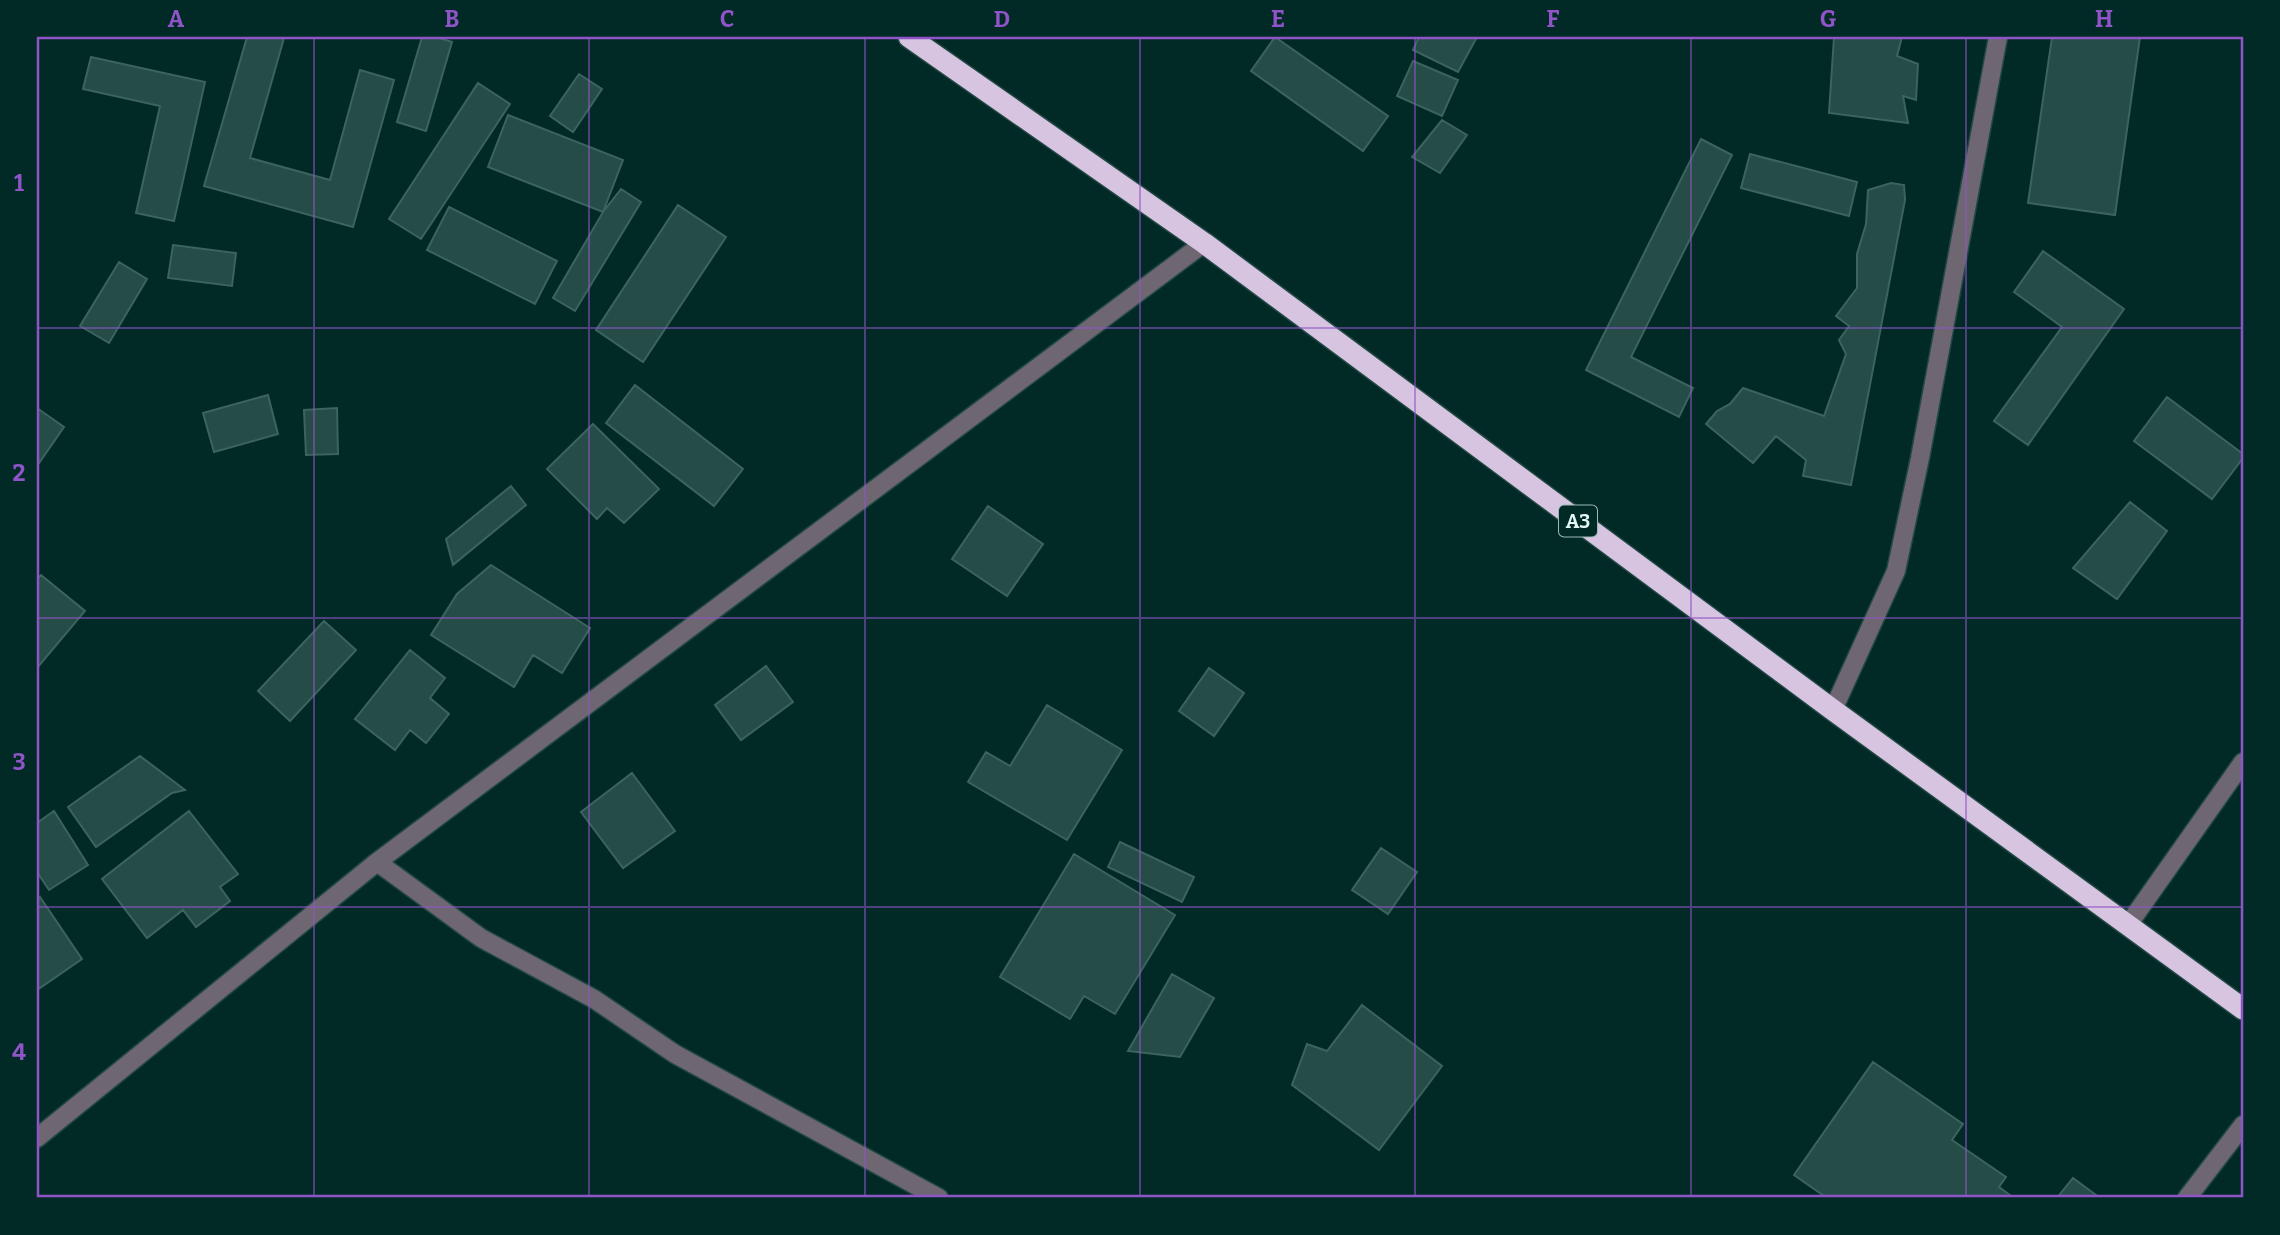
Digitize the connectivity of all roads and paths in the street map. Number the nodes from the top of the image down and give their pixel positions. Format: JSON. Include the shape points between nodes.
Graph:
{"nodes":[{"id":1,"x":909,"y":37,"type":"edge"},
{"id":2,"x":1998,"y":37,"type":"edge"},
{"id":3,"x":1204,"y":243,"type":"junction"},
{"id":4,"x":1833,"y":710,"type":"junction"},
{"id":5,"x":2243,"y":762,"type":"edge"},
{"id":6,"x":377,"y":862,"type":"junction"},
{"id":7,"x":2128,"y":925,"type":"junction"},
{"id":8,"x":2243,"y":1009,"type":"edge"},
{"id":9,"x":2243,"y":1125,"type":"edge"},
{"id":10,"x":37,"y":1138,"type":"edge"},
{"id":11,"x":939,"y":1198,"type":"edge"},
{"id":12,"x":2187,"y":1198,"type":"edge"}],
"edges":[{"from":1,"to":3,"type":"highway","number":"A3"},
{"from":2,"to":4,"type":"street","via":[[1896,571]]},
{"from":3,"to":4,"type":"highway","number":"A3"},
{"from":3,"to":6,"type":"street"},
{"from":4,"to":7,"type":"highway","number":"A3"},
{"from":5,"to":7,"type":"street"},
{"from":6,"to":10,"type":"street"},
{"from":6,"to":11,"type":"street","via":[[481,938],[594,999],[676,1054]]},
{"from":7,"to":8,"type":"highway","number":"A3"},
{"from":9,"to":12,"type":"street"}]}
